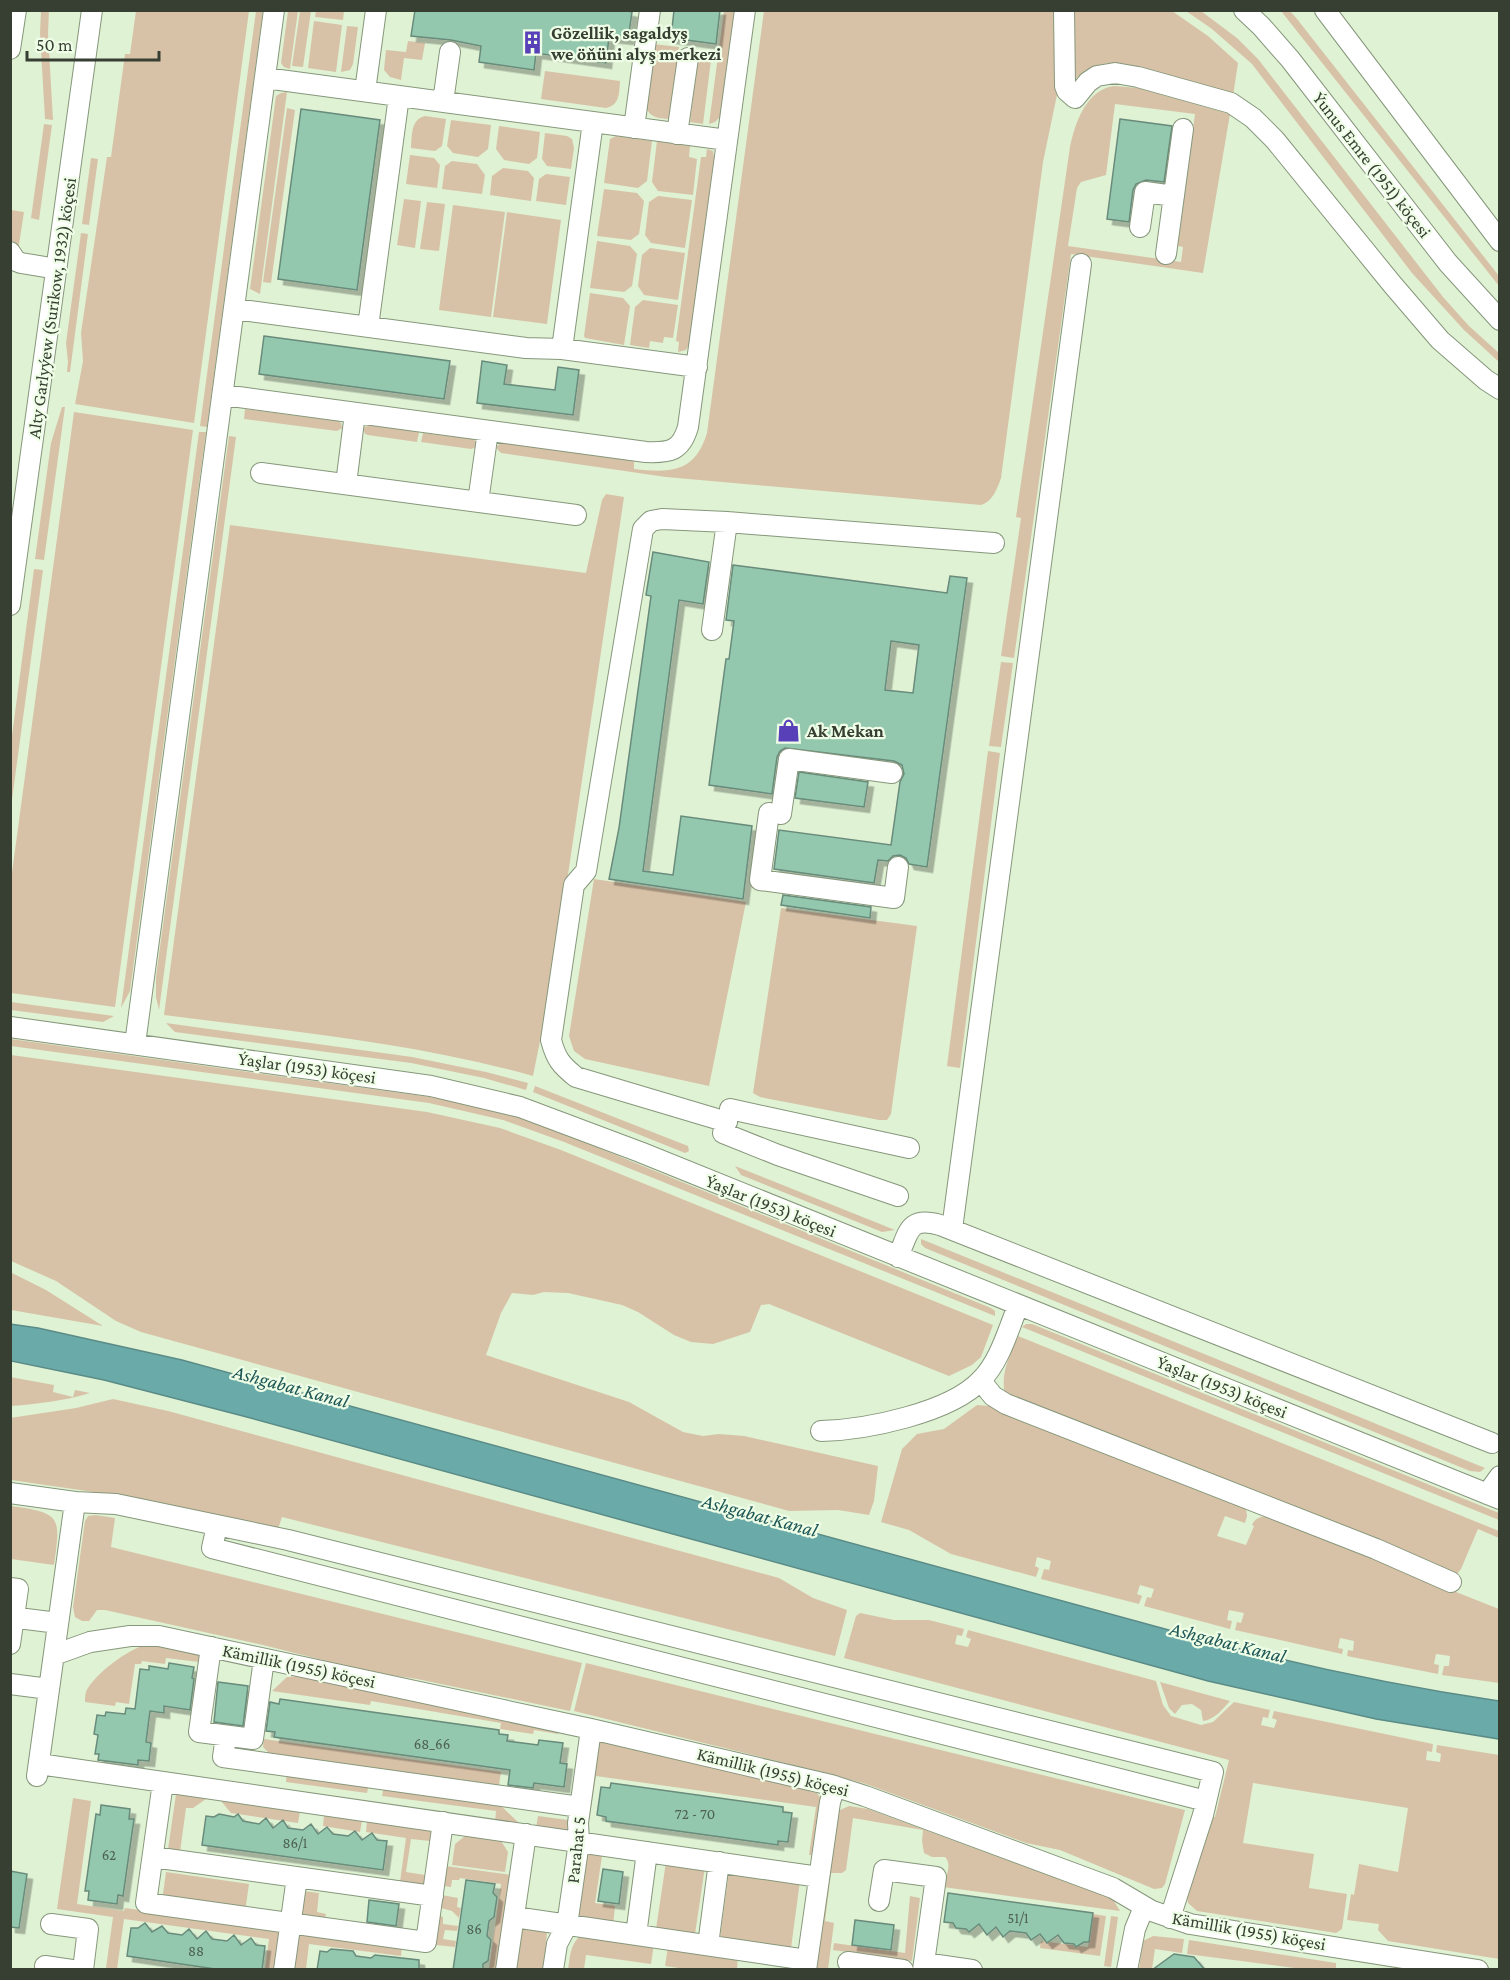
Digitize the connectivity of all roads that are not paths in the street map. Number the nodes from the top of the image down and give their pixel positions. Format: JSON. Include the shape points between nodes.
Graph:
{"nodes":[{"id":1,"x":16,"y":10,"type":"edge"},
{"id":2,"x":92,"y":10,"type":"edge"},
{"id":3,"x":274,"y":10,"type":"edge"},
{"id":4,"x":376,"y":10,"type":"edge"},
{"id":5,"x":650,"y":10,"type":"edge"},
{"id":6,"x":745,"y":10,"type":"edge"},
{"id":7,"x":1064,"y":10,"type":"edge"},
{"id":8,"x":1244,"y":10,"type":"edge"},
{"id":9,"x":1325,"y":10,"type":"edge"},
{"id":10,"x":10,"y":49,"type":"edge"},
{"id":11,"x":450,"y":52,"type":"dead end"},
{"id":12,"x":688,"y":58,"type":"dead end"},
{"id":13,"x":265,"y":78,"type":"junction"},
{"id":14,"x":365,"y":91,"type":"junction"},
{"id":15,"x":399,"y":96,"type":"junction"},
{"id":16,"x":443,"y":102,"type":"junction"},
{"id":17,"x":593,"y":122,"type":"junction"},
{"id":18,"x":634,"y":128,"type":"junction"},
{"id":19,"x":1183,"y":129,"type":"dead end"},
{"id":20,"x":678,"y":134,"type":"junction"},
{"id":21,"x":727,"y":140,"type":"junction"},
{"id":22,"x":1174,"y":195,"type":"junction"},
{"id":23,"x":1140,"y":227,"type":"dead end"},
{"id":24,"x":1500,"y":241,"type":"edge"},
{"id":25,"x":10,"y":252,"type":"edge"},
{"id":26,"x":1166,"y":254,"type":"dead end"},
{"id":27,"x":1081,"y":264,"type":"dead end"},
{"id":28,"x":57,"y":269,"type":"junction"},
{"id":29,"x":234,"y":309,"type":"junction"},
{"id":30,"x":1500,"y":320,"type":"edge"},
{"id":31,"x":368,"y":327,"type":"junction"},
{"id":32,"x":562,"y":349,"type":"junction"},
{"id":33,"x":697,"y":367,"type":"junction"},
{"id":34,"x":1500,"y":389,"type":"edge"},
{"id":35,"x":224,"y":395,"type":"junction"},
{"id":36,"x":355,"y":413,"type":"junction"},
{"id":37,"x":488,"y":431,"type":"junction"},
{"id":38,"x":261,"y":473,"type":"dead end"},
{"id":39,"x":346,"y":484,"type":"junction"},
{"id":40,"x":478,"y":502,"type":"junction"},
{"id":41,"x":576,"y":515,"type":"dead end"},
{"id":42,"x":727,"y":522,"type":"junction"},
{"id":43,"x":994,"y":543,"type":"dead end"},
{"id":44,"x":10,"y":604,"type":"edge"},
{"id":45,"x":712,"y":630,"type":"dead end"},
{"id":46,"x":892,"y":773,"type":"dead end"},
{"id":47,"x":898,"y":867,"type":"dead end"},
{"id":48,"x":10,"y":1027,"type":"edge"},
{"id":49,"x":135,"y":1044,"type":"junction"},
{"id":50,"x":727,"y":1121,"type":"junction"},
{"id":51,"x":909,"y":1148,"type":"dead end"},
{"id":52,"x":898,"y":1196,"type":"dead end"},
{"id":53,"x":951,"y":1229,"type":"junction"},
{"id":54,"x":898,"y":1257,"type":"junction"},
{"id":55,"x":1018,"y":1306,"type":"junction"},
{"id":56,"x":981,"y":1381,"type":"junction"},
{"id":57,"x":821,"y":1431,"type":"dead end"},
{"id":58,"x":1492,"y":1443,"type":"dead end"},
{"id":59,"x":1500,"y":1476,"type":"edge"},
{"id":60,"x":10,"y":1493,"type":"edge"},
{"id":61,"x":1493,"y":1497,"type":"edge"},
{"id":62,"x":75,"y":1502,"type":"junction"},
{"id":63,"x":217,"y":1526,"type":"junction"},
{"id":64,"x":1450,"y":1582,"type":"dead end"},
{"id":65,"x":10,"y":1588,"type":"edge"},
{"id":66,"x":12,"y":1617,"type":"edge"},
{"id":67,"x":58,"y":1623,"type":"junction"},
{"id":68,"x":10,"y":1644,"type":"edge"},
{"id":69,"x":211,"y":1647,"type":"junction"},
{"id":70,"x":54,"y":1655,"type":"junction"},
{"id":71,"x":264,"y":1659,"type":"junction"},
{"id":72,"x":10,"y":1684,"type":"edge"},
{"id":73,"x":49,"y":1689,"type":"junction"},
{"id":74,"x":591,"y":1729,"type":"junction"},
{"id":75,"x":226,"y":1736,"type":"junction"},
{"id":76,"x":223,"y":1757,"type":"junction"},
{"id":77,"x":163,"y":1782,"type":"junction"},
{"id":78,"x":834,"y":1786,"type":"junction"},
{"id":79,"x":219,"y":1790,"type":"junction"},
{"id":80,"x":1206,"y":1801,"type":"junction"},
{"id":81,"x":580,"y":1807,"type":"junction"},
{"id":82,"x":443,"y":1822,"type":"junction"},
{"id":83,"x":526,"y":1834,"type":"junction"},
{"id":84,"x":579,"y":1842,"type":"junction"},
{"id":85,"x":647,"y":1852,"type":"junction"},
{"id":86,"x":153,"y":1857,"type":"junction"},
{"id":87,"x":719,"y":1862,"type":"junction"},
{"id":88,"x":297,"y":1877,"type":"junction"},
{"id":89,"x":819,"y":1877,"type":"junction"},
{"id":90,"x":433,"y":1896,"type":"junction"},
{"id":91,"x":879,"y":1900,"type":"dead end"},
{"id":92,"x":1144,"y":1907,"type":"junction"},
{"id":93,"x":514,"y":1917,"type":"junction"},
{"id":94,"x":1170,"y":1918,"type":"junction"},
{"id":95,"x":290,"y":1923,"type":"junction"},
{"id":96,"x":51,"y":1924,"type":"dead end"},
{"id":97,"x":567,"y":1925,"type":"junction"},
{"id":98,"x":636,"y":1935,"type":"junction"},
{"id":99,"x":708,"y":1945,"type":"junction"},
{"id":100,"x":848,"y":1962,"type":"dead end"},
{"id":101,"x":806,"y":1965,"type":"edge"},
{"id":102,"x":1421,"y":1965,"type":"edge"},
{"id":103,"x":45,"y":1966,"type":"dead end"},
{"id":104,"x":924,"y":1966,"type":"edge"},
{"id":105,"x":72,"y":1970,"type":"edge"},
{"id":106,"x":83,"y":1970,"type":"edge"},
{"id":107,"x":284,"y":1970,"type":"edge"},
{"id":108,"x":507,"y":1970,"type":"edge"},
{"id":109,"x":554,"y":1970,"type":"edge"},
{"id":110,"x":903,"y":1970,"type":"edge"},
{"id":111,"x":972,"y":1970,"type":"edge"},
{"id":112,"x":1127,"y":1970,"type":"edge"},
{"id":113,"x":1478,"y":1970,"type":"edge"}],
"edges":[{"from":1,"to":10,"type":"street"},
{"from":2,"to":28,"type":"street","name":"Alty Garlyýew (Surikow, 1932) köçesi"},
{"from":3,"to":13,"type":"street"},
{"from":4,"to":14,"type":"street"},
{"from":5,"to":18,"type":"street"},
{"from":6,"to":21,"type":"street"},
{"from":7,"to":34,"type":"street","via":[[1065,86],[1070,95],[1075,98],[1097,76],[1115,72],[1231,104],[1253,118],[1440,340]]},
{"from":8,"to":30,"type":"street","name":"Ýunus Emre (1951) köçesi","via":[[1290,58],[1448,262]]},
{"from":9,"to":24,"type":"street"},
{"from":11,"to":16,"type":"street"},
{"from":12,"to":20,"type":"street"},
{"from":13,"to":14,"type":"street"},
{"from":13,"to":29,"type":"street"},
{"from":14,"to":15,"type":"street"},
{"from":15,"to":16,"type":"street"},
{"from":15,"to":31,"type":"street"},
{"from":16,"to":17,"type":"street"},
{"from":17,"to":18,"type":"street"},
{"from":17,"to":32,"type":"street"},
{"from":18,"to":20,"type":"street"},
{"from":19,"to":22,"type":"street"},
{"from":20,"to":21,"type":"street"},
{"from":21,"to":33,"type":"street"},
{"from":22,"to":23,"type":"street","via":[[1145,192]]},
{"from":22,"to":26,"type":"street"},
{"from":25,"to":28,"type":"street","via":[[21,263]]},
{"from":27,"to":53,"type":"street"},
{"from":28,"to":44,"type":"street","name":"Alty Garlyýew (Surikow, 1932) köçesi"},
{"from":29,"to":31,"type":"street"},
{"from":29,"to":35,"type":"street"},
{"from":31,"to":32,"type":"street","via":[[526,348]]},
{"from":32,"to":33,"type":"street"},
{"from":33,"to":37,"type":"street","via":[[685,437],[679,446],[663,453]]},
{"from":35,"to":36,"type":"street"},
{"from":35,"to":49,"type":"street"},
{"from":36,"to":37,"type":"street"},
{"from":36,"to":39,"type":"street"},
{"from":37,"to":40,"type":"street"},
{"from":38,"to":39,"type":"street"},
{"from":39,"to":40,"type":"street"},
{"from":40,"to":41,"type":"street"},
{"from":42,"to":43,"type":"street"},
{"from":42,"to":45,"type":"street"},
{"from":42,"to":50,"type":"street","via":[[662,519],[651,521],[643,529],[586,871],[574,885],[551,1040],[563,1066],[576,1077]]},
{"from":46,"to":47,"type":"street","via":[[789,759],[760,880],[894,898]]},
{"from":48,"to":49,"type":"street","name":"Ýaşlar (1953) köçesi"},
{"from":49,"to":54,"type":"street","name":"Ýaşlar (1953) köçesi","via":[[431,1086],[520,1107]]},
{"from":50,"to":51,"type":"street","via":[[789,1120]]},
{"from":50,"to":52,"type":"street","via":[[778,1155]]},
{"from":53,"to":54,"type":"street","via":[[920,1221],[909,1230]]},
{"from":53,"to":58,"type":"street"},
{"from":54,"to":55,"type":"street","name":"Ýaşlar (1953) köçesi"},
{"from":55,"to":56,"type":"street"},
{"from":55,"to":61,"type":"street","name":"Ýaşlar (1953) köçesi"},
{"from":56,"to":57,"type":"street","via":[[963,1395],[912,1416],[842,1431]]},
{"from":56,"to":64,"type":"street","via":[[1006,1404],[1332,1531]]},
{"from":59,"to":61,"type":"street"},
{"from":60,"to":62,"type":"street"},
{"from":62,"to":63,"type":"street","via":[[116,1504]]},
{"from":62,"to":67,"type":"street"},
{"from":63,"to":80,"type":"street","via":[[212,1548]]},
{"from":63,"to":80,"type":"street","via":[[300,1543],[1213,1772]]},
{"from":65,"to":66,"type":"street","via":[[18,1589]]},
{"from":66,"to":67,"type":"street"},
{"from":66,"to":68,"type":"street"},
{"from":67,"to":70,"type":"street"},
{"from":69,"to":70,"type":"street","name":"Kämillik (1955) köçesi","via":[[159,1636],[130,1636],[90,1642]]},
{"from":69,"to":71,"type":"street","name":"Kämillik (1955) köçesi"},
{"from":69,"to":75,"type":"street","via":[[199,1732]]},
{"from":70,"to":73,"type":"street"},
{"from":71,"to":74,"type":"street","name":"Kämillik (1955) köçesi"},
{"from":71,"to":75,"type":"street","via":[[253,1739]]},
{"from":72,"to":73,"type":"street"},
{"from":73,"to":77,"type":"street","via":[[38,1770]]},
{"from":74,"to":78,"type":"street","name":"Kämillik (1955) köçesi"},
{"from":74,"to":81,"type":"street","name":"Parahat 5"},
{"from":75,"to":76,"type":"street"},
{"from":76,"to":79,"type":"street"},
{"from":76,"to":81,"type":"street"},
{"from":77,"to":79,"type":"street"},
{"from":77,"to":86,"type":"street"},
{"from":78,"to":89,"type":"street"},
{"from":78,"to":92,"type":"street","name":"Kämillik (1955) köçesi","via":[[1113,1888]]},
{"from":79,"to":82,"type":"street"},
{"from":80,"to":94,"type":"street"},
{"from":81,"to":84,"type":"street","name":"Parahat 5"},
{"from":82,"to":83,"type":"street"},
{"from":82,"to":90,"type":"street"},
{"from":83,"to":84,"type":"street"},
{"from":83,"to":93,"type":"street"},
{"from":84,"to":85,"type":"street"},
{"from":84,"to":97,"type":"street","name":"Parahat 5"},
{"from":85,"to":87,"type":"street"},
{"from":85,"to":98,"type":"street"},
{"from":86,"to":88,"type":"street"},
{"from":86,"to":95,"type":"street","via":[[146,1903]]},
{"from":87,"to":89,"type":"street"},
{"from":87,"to":99,"type":"street"},
{"from":88,"to":90,"type":"street"},
{"from":88,"to":95,"type":"street"},
{"from":89,"to":101,"type":"street"},
{"from":90,"to":95,"type":"street","via":[[426,1942]]},
{"from":91,"to":104,"type":"street","via":[[884,1870],[936,1877]]},
{"from":92,"to":94,"type":"street","name":"Kämillik (1955) köçesi"},
{"from":92,"to":112,"type":"street"},
{"from":93,"to":97,"type":"street"},
{"from":93,"to":108,"type":"street"},
{"from":94,"to":102,"type":"street","name":"Kämillik (1955) köçesi"},
{"from":95,"to":107,"type":"street"},
{"from":96,"to":106,"type":"street","via":[[88,1929]]},
{"from":97,"to":98,"type":"street"},
{"from":97,"to":109,"type":"street","name":"Parahat 5","via":[[557,1944]]},
{"from":98,"to":99,"type":"street"},
{"from":99,"to":101,"type":"street"},
{"from":100,"to":110,"type":"street"},
{"from":102,"to":113,"type":"street","name":"Kämillik (1955) köçesi"},
{"from":103,"to":105,"type":"street"},
{"from":104,"to":111,"type":"street"}]}
